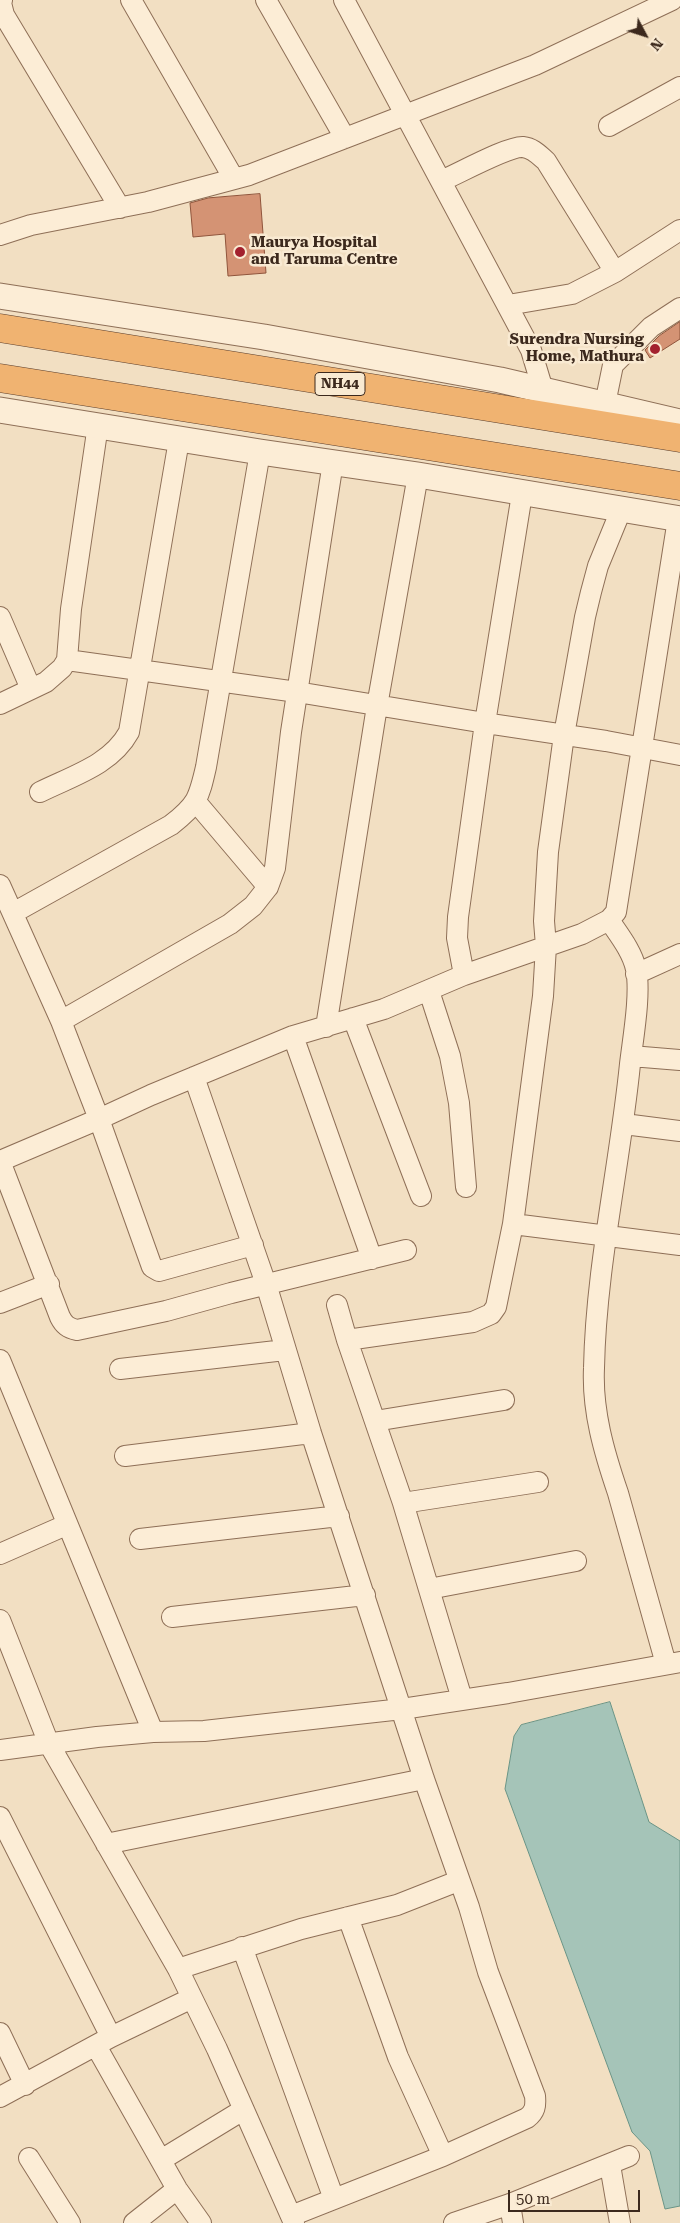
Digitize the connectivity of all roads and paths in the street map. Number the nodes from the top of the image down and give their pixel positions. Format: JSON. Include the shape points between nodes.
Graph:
{"nodes":[{"id":1,"x":2,"y":0,"type":"edge"},
{"id":2,"x":131,"y":0,"type":"edge"},
{"id":3,"x":266,"y":0,"type":"edge"},
{"id":4,"x":344,"y":0,"type":"edge"},
{"id":5,"x":672,"y":0,"type":"edge"},
{"id":6,"x":680,"y":86,"type":"edge"},
{"id":7,"x":406,"y":115,"type":"junction"},
{"id":8,"x":609,"y":126,"type":"dead end"},
{"id":9,"x":345,"y":138,"type":"junction"},
{"id":10,"x":234,"y":179,"type":"junction"},
{"id":11,"x":441,"y":182,"type":"junction"},
{"id":12,"x":120,"y":208,"type":"junction"},
{"id":13,"x":680,"y":230,"type":"edge"},
{"id":14,"x":0,"y":235,"type":"edge"},
{"id":15,"x":615,"y":272,"type":"junction"},
{"id":16,"x":0,"y":296,"type":"edge"},
{"id":17,"x":508,"y":306,"type":"junction"},
{"id":18,"x":680,"y":308,"type":"edge"},
{"id":19,"x":0,"y":328,"type":"edge"},
{"id":20,"x":0,"y":378,"type":"edge"},
{"id":21,"x":543,"y":390,"type":"junction"},
{"id":22,"x":605,"y":404,"type":"junction"},
{"id":23,"x":0,"y":410,"type":"edge"},
{"id":24,"x":680,"y":422,"type":"edge"},
{"id":25,"x":98,"y":425,"type":"junction"},
{"id":26,"x":680,"y":438,"type":"edge"},
{"id":27,"x":179,"y":440,"type":"junction"},
{"id":28,"x":260,"y":452,"type":"junction"},
{"id":29,"x":333,"y":462,"type":"junction"},
{"id":30,"x":418,"y":475,"type":"junction"},
{"id":31,"x":680,"y":486,"type":"edge"},
{"id":32,"x":522,"y":494,"type":"junction"},
{"id":33,"x":621,"y":510,"type":"junction"},
{"id":34,"x":679,"y":519,"type":"edge"},
{"id":35,"x":0,"y":617,"type":"edge"},
{"id":36,"x":6,"y":647,"type":"edge"},
{"id":37,"x":67,"y":660,"type":"junction"},
{"id":38,"x":141,"y":670,"type":"junction"},
{"id":39,"x":219,"y":681,"type":"junction"},
{"id":40,"x":30,"y":689,"type":"junction"},
{"id":41,"x":297,"y":692,"type":"junction"},
{"id":42,"x":0,"y":704,"type":"edge"},
{"id":43,"x":377,"y":706,"type":"junction"},
{"id":44,"x":485,"y":723,"type":"junction"},
{"id":45,"x":564,"y":735,"type":"junction"},
{"id":46,"x":643,"y":747,"type":"junction"},
{"id":47,"x":680,"y":755,"type":"edge"},
{"id":48,"x":40,"y":792,"type":"dead end"},
{"id":49,"x":196,"y":802,"type":"junction"},
{"id":50,"x":0,"y":885,"type":"edge"},
{"id":51,"x":268,"y":887,"type":"junction"},
{"id":52,"x":12,"y":913,"type":"junction"},
{"id":53,"x":609,"y":920,"type":"junction"},
{"id":54,"x":546,"y":946,"type":"junction"},
{"id":55,"x":680,"y":954,"type":"edge"},
{"id":56,"x":636,"y":974,"type":"junction"},
{"id":57,"x":464,"y":975,"type":"junction"},
{"id":58,"x":429,"y":991,"type":"junction"},
{"id":59,"x":353,"y":1018,"type":"junction"},
{"id":60,"x":61,"y":1021,"type":"junction"},
{"id":61,"x":326,"y":1026,"type":"junction"},
{"id":62,"x":292,"y":1036,"type":"junction"},
{"id":63,"x":631,"y":1056,"type":"junction"},
{"id":64,"x":680,"y":1060,"type":"edge"},
{"id":65,"x":194,"y":1077,"type":"junction"},
{"id":66,"x":99,"y":1119,"type":"junction"},
{"id":67,"x":624,"y":1124,"type":"junction"},
{"id":68,"x":680,"y":1131,"type":"edge"},
{"id":69,"x":0,"y":1161,"type":"edge"},
{"id":70,"x":466,"y":1188,"type":"dead end"},
{"id":71,"x":422,"y":1196,"type":"dead end"},
{"id":72,"x":513,"y":1224,"type":"junction"},
{"id":73,"x":607,"y":1236,"type":"junction"},
{"id":74,"x":253,"y":1245,"type":"junction"},
{"id":75,"x":680,"y":1246,"type":"edge"},
{"id":76,"x":406,"y":1250,"type":"dead end"},
{"id":77,"x":372,"y":1259,"type":"junction"},
{"id":78,"x":49,"y":1284,"type":"junction"},
{"id":79,"x":266,"y":1284,"type":"junction"},
{"id":80,"x":0,"y":1304,"type":"edge"},
{"id":81,"x":338,"y":1305,"type":"dead end"},
{"id":82,"x":347,"y":1340,"type":"junction"},
{"id":83,"x":285,"y":1350,"type":"junction"},
{"id":84,"x":0,"y":1360,"type":"edge"},
{"id":85,"x":120,"y":1369,"type":"dead end"},
{"id":86,"x":504,"y":1400,"type":"dead end"},
{"id":87,"x":375,"y":1421,"type":"junction"},
{"id":88,"x":311,"y":1433,"type":"junction"},
{"id":89,"x":125,"y":1456,"type":"dead end"},
{"id":90,"x":538,"y":1482,"type":"dead end"},
{"id":91,"x":403,"y":1503,"type":"junction"},
{"id":92,"x":339,"y":1516,"type":"junction"},
{"id":93,"x":66,"y":1525,"type":"junction"},
{"id":94,"x":140,"y":1539,"type":"dead end"},
{"id":95,"x":0,"y":1554,"type":"edge"},
{"id":96,"x":576,"y":1561,"type":"dead end"},
{"id":97,"x":429,"y":1589,"type":"junction"},
{"id":98,"x":365,"y":1595,"type":"junction"},
{"id":99,"x":172,"y":1617,"type":"dead end"},
{"id":100,"x":0,"y":1620,"type":"edge"},
{"id":101,"x":673,"y":1663,"type":"edge"},
{"id":102,"x":462,"y":1699,"type":"junction"},
{"id":103,"x":402,"y":1708,"type":"junction"},
{"id":104,"x":153,"y":1732,"type":"junction"},
{"id":105,"x":49,"y":1744,"type":"junction"},
{"id":106,"x":0,"y":1750,"type":"edge"},
{"id":107,"x":424,"y":1779,"type":"junction"},
{"id":108,"x":0,"y":1816,"type":"edge"},
{"id":109,"x":106,"y":1844,"type":"junction"},
{"id":110,"x":458,"y":1881,"type":"junction"},
{"id":111,"x":348,"y":1917,"type":"junction"},
{"id":112,"x":242,"y":1947,"type":"junction"},
{"id":113,"x":178,"y":1969,"type":"junction"},
{"id":114,"x":192,"y":1998,"type":"junction"},
{"id":115,"x":0,"y":2033,"type":"edge"},
{"id":116,"x":103,"y":2042,"type":"junction"},
{"id":117,"x":25,"y":2085,"type":"junction"},
{"id":118,"x":0,"y":2098,"type":"edge"},
{"id":119,"x":243,"y":2110,"type":"junction"},
{"id":120,"x":443,"y":2156,"type":"junction"},
{"id":121,"x":629,"y":2156,"type":"dead end"},
{"id":122,"x":30,"y":2158,"type":"dead end"},
{"id":123,"x":161,"y":2160,"type":"junction"},
{"id":124,"x":610,"y":2165,"type":"junction"},
{"id":125,"x":177,"y":2188,"type":"junction"},
{"id":126,"x":334,"y":2199,"type":"junction"},
{"id":127,"x":512,"y":2213,"type":"edge"},
{"id":128,"x":293,"y":2220,"type":"edge"},
{"id":129,"x":70,"y":2223,"type":"edge"},
{"id":130,"x":134,"y":2223,"type":"edge"},
{"id":131,"x":201,"y":2223,"type":"edge"},
{"id":132,"x":454,"y":2223,"type":"edge"},
{"id":133,"x":620,"y":2223,"type":"edge"}],
"edges":[{"from":1,"to":12,"type":"street","via":[[4,16]]},
{"from":2,"to":10,"type":"street"},
{"from":3,"to":9,"type":"street"},
{"from":4,"to":7,"type":"street"},
{"from":5,"to":7,"type":"street","via":[[534,64]]},
{"from":6,"to":8,"type":"street"},
{"from":7,"to":9,"type":"street"},
{"from":7,"to":11,"type":"street"},
{"from":9,"to":10,"type":"street"},
{"from":10,"to":12,"type":"street"},
{"from":11,"to":15,"type":"street","via":[[508,151],[522,147],[534,150],[546,161]]},
{"from":11,"to":17,"type":"street"},
{"from":12,"to":14,"type":"street","via":[[31,225]]},
{"from":13,"to":15,"type":"street"},
{"from":15,"to":17,"type":"street","via":[[572,294]]},
{"from":16,"to":21,"type":"street","via":[[264,337]]},
{"from":17,"to":21,"type":"street","via":[[538,366]]},
{"from":18,"to":22,"type":"street","via":[[651,327],[613,364]]},
{"from":19,"to":26,"type":"highway","number":"NH44"},
{"from":20,"to":31,"type":"highway"},
{"from":21,"to":22,"type":"street"},
{"from":22,"to":24,"type":"street"},
{"from":23,"to":25,"type":"street"},
{"from":25,"to":27,"type":"street"},
{"from":25,"to":37,"type":"street","via":[[71,609]]},
{"from":27,"to":28,"type":"street"},
{"from":27,"to":38,"type":"street"},
{"from":28,"to":29,"type":"street"},
{"from":28,"to":39,"type":"street"},
{"from":29,"to":30,"type":"street"},
{"from":29,"to":41,"type":"street"},
{"from":30,"to":32,"type":"street"},
{"from":30,"to":43,"type":"street"},
{"from":32,"to":33,"type":"street"},
{"from":32,"to":44,"type":"street"},
{"from":33,"to":34,"type":"street"},
{"from":33,"to":45,"type":"street","via":[[598,566],[589,600]]},
{"from":34,"to":46,"type":"street"},
{"from":35,"to":36,"type":"street"},
{"from":36,"to":40,"type":"street"},
{"from":37,"to":38,"type":"street"},
{"from":37,"to":40,"type":"street","via":[[56,675]]},
{"from":38,"to":39,"type":"street"},
{"from":38,"to":48,"type":"street","via":[[129,732],[122,745],[105,760]]},
{"from":39,"to":41,"type":"street"},
{"from":39,"to":49,"type":"street","via":[[206,767]]},
{"from":40,"to":42,"type":"street"},
{"from":41,"to":43,"type":"street"},
{"from":41,"to":51,"type":"street","via":[[275,868]]},
{"from":43,"to":44,"type":"street"},
{"from":43,"to":61,"type":"street"},
{"from":44,"to":45,"type":"street"},
{"from":44,"to":57,"type":"street","via":[[458,917],[457,938]]},
{"from":45,"to":46,"type":"street"},
{"from":45,"to":54,"type":"street","via":[[548,852],[544,921]]},
{"from":46,"to":47,"type":"street"},
{"from":46,"to":53,"type":"street","via":[[616,912]]},
{"from":49,"to":51,"type":"street"},
{"from":49,"to":52,"type":"street","via":[[171,825]]},
{"from":50,"to":52,"type":"street"},
{"from":51,"to":60,"type":"street","via":[[253,906],[230,924]]},
{"from":52,"to":60,"type":"street"},
{"from":53,"to":54,"type":"street","via":[[582,934]]},
{"from":53,"to":56,"type":"street","via":[[630,954]]},
{"from":54,"to":57,"type":"street"},
{"from":54,"to":72,"type":"street","via":[[538,1042]]},
{"from":55,"to":56,"type":"street"},
{"from":56,"to":63,"type":"street"},
{"from":57,"to":58,"type":"street"},
{"from":58,"to":59,"type":"street"},
{"from":58,"to":70,"type":"street","via":[[452,1064],[459,1103]]},
{"from":59,"to":61,"type":"street"},
{"from":59,"to":71,"type":"street"},
{"from":60,"to":66,"type":"street"},
{"from":61,"to":62,"type":"street"},
{"from":62,"to":65,"type":"street"},
{"from":62,"to":77,"type":"street"},
{"from":63,"to":64,"type":"street"},
{"from":63,"to":67,"type":"street"},
{"from":65,"to":66,"type":"street"},
{"from":65,"to":74,"type":"street"},
{"from":66,"to":69,"type":"street"},
{"from":66,"to":74,"type":"street","via":[[152,1268],[159,1271]]},
{"from":67,"to":68,"type":"street"},
{"from":67,"to":73,"type":"street"},
{"from":69,"to":78,"type":"street"},
{"from":72,"to":73,"type":"street"},
{"from":72,"to":82,"type":"street","via":[[500,1293],[491,1314],[474,1322]]},
{"from":73,"to":75,"type":"street"},
{"from":73,"to":101,"type":"street","via":[[594,1361],[597,1416]]},
{"from":74,"to":79,"type":"street"},
{"from":76,"to":77,"type":"street"},
{"from":77,"to":79,"type":"street"},
{"from":78,"to":79,"type":"street","via":[[64,1324],[77,1330],[166,1311]]},
{"from":78,"to":80,"type":"street"},
{"from":79,"to":83,"type":"street"},
{"from":81,"to":82,"type":"street"},
{"from":82,"to":87,"type":"street"},
{"from":83,"to":85,"type":"street"},
{"from":83,"to":88,"type":"street"},
{"from":84,"to":93,"type":"street"},
{"from":86,"to":87,"type":"street"},
{"from":87,"to":91,"type":"street"},
{"from":88,"to":89,"type":"street"},
{"from":88,"to":92,"type":"street"},
{"from":90,"to":91,"type":"street"},
{"from":91,"to":97,"type":"street"},
{"from":92,"to":94,"type":"street"},
{"from":92,"to":98,"type":"street"},
{"from":93,"to":95,"type":"street"},
{"from":93,"to":104,"type":"street"},
{"from":96,"to":97,"type":"street"},
{"from":97,"to":102,"type":"street"},
{"from":98,"to":99,"type":"street"},
{"from":98,"to":103,"type":"street"},
{"from":100,"to":105,"type":"street"},
{"from":101,"to":102,"type":"street"},
{"from":102,"to":103,"type":"street"},
{"from":103,"to":104,"type":"street","via":[[204,1731]]},
{"from":103,"to":107,"type":"street"},
{"from":104,"to":105,"type":"street"},
{"from":105,"to":106,"type":"street"},
{"from":105,"to":109,"type":"street"},
{"from":107,"to":109,"type":"street"},
{"from":107,"to":110,"type":"street"},
{"from":108,"to":116,"type":"street"},
{"from":109,"to":113,"type":"street"},
{"from":110,"to":111,"type":"street","via":[[397,1905]]},
{"from":110,"to":120,"type":"street","via":[[536,2104],[534,2113],[527,2118]]},
{"from":111,"to":112,"type":"street"},
{"from":111,"to":120,"type":"street","via":[[398,2057]]},
{"from":112,"to":113,"type":"street"},
{"from":112,"to":126,"type":"street"},
{"from":113,"to":114,"type":"street"},
{"from":114,"to":116,"type":"street"},
{"from":114,"to":119,"type":"street"},
{"from":115,"to":117,"type":"street"},
{"from":116,"to":117,"type":"street"},
{"from":116,"to":123,"type":"street"},
{"from":117,"to":118,"type":"street"},
{"from":119,"to":123,"type":"street"},
{"from":119,"to":128,"type":"street"},
{"from":120,"to":126,"type":"street"},
{"from":121,"to":124,"type":"street"},
{"from":122,"to":129,"type":"street"},
{"from":123,"to":125,"type":"street"},
{"from":124,"to":127,"type":"street"},
{"from":124,"to":133,"type":"street"},
{"from":125,"to":130,"type":"street"},
{"from":125,"to":131,"type":"street"},
{"from":126,"to":128,"type":"street"},
{"from":127,"to":132,"type":"street"}]}
